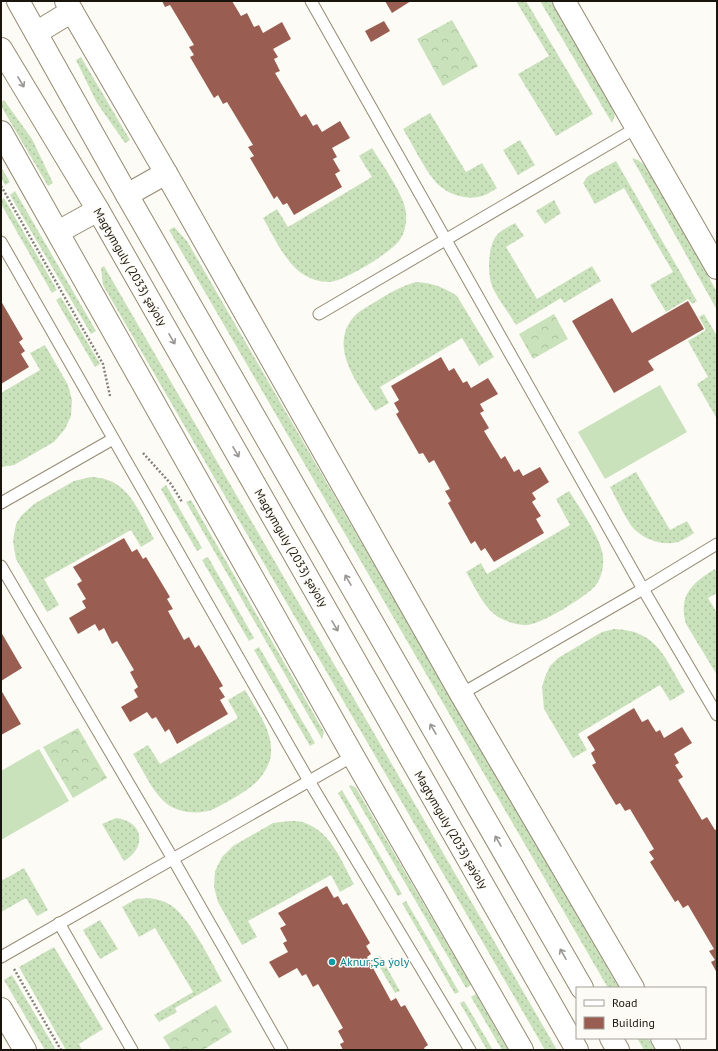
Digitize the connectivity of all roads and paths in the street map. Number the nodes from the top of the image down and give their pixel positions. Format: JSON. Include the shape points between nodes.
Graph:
{"nodes":[{"id":1,"x":18,"y":1,"type":"edge"},
{"id":2,"x":311,"y":1,"type":"edge"},
{"id":3,"x":564,"y":1,"type":"edge"},
{"id":4,"x":69,"y":6,"type":"edge"},
{"id":5,"x":36,"y":33,"type":"junction"},
{"id":6,"x":2,"y":52,"type":"edge"},
{"id":7,"x":636,"y":128,"type":"junction"},
{"id":8,"x":1,"y":132,"type":"edge"},
{"id":9,"x":166,"y":173,"type":"junction"},
{"id":10,"x":127,"y":194,"type":"junction"},
{"id":11,"x":98,"y":210,"type":"junction"},
{"id":12,"x":58,"y":232,"type":"junction"},
{"id":13,"x":446,"y":240,"type":"junction"},
{"id":14,"x":1,"y":242,"type":"edge"},
{"id":15,"x":717,"y":268,"type":"edge"},
{"id":16,"x":319,"y":314,"type":"dead end"},
{"id":17,"x":113,"y":439,"type":"junction"},
{"id":18,"x":1,"y":503,"type":"edge"},
{"id":19,"x":717,"y":544,"type":"edge"},
{"id":20,"x":1,"y":566,"type":"edge"},
{"id":21,"x":643,"y":589,"type":"junction"},
{"id":22,"x":461,"y":694,"type":"junction"},
{"id":23,"x":717,"y":715,"type":"edge"},
{"id":24,"x":352,"y":756,"type":"junction"},
{"id":25,"x":309,"y":781,"type":"junction"},
{"id":26,"x":173,"y":859,"type":"junction"},
{"id":27,"x":59,"y":924,"type":"junction"},
{"id":28,"x":3,"y":956,"type":"edge"},
{"id":29,"x":581,"y":987,"type":"edge"},
{"id":30,"x":632,"y":987,"type":"edge"},
{"id":31,"x":1,"y":1009,"type":"edge"},
{"id":32,"x":612,"y":1039,"type":"edge"},
{"id":33,"x":663,"y":1039,"type":"edge"},
{"id":34,"x":25,"y":1050,"type":"edge"},
{"id":35,"x":61,"y":1050,"type":"edge"},
{"id":36,"x":132,"y":1050,"type":"edge"},
{"id":37,"x":282,"y":1050,"type":"edge"},
{"id":38,"x":470,"y":1050,"type":"edge"},
{"id":39,"x":522,"y":1050,"type":"edge"},
{"id":40,"x":576,"y":1050,"type":"edge"},
{"id":41,"x":618,"y":1050,"type":"edge"},
{"id":42,"x":669,"y":1050,"type":"edge"}],
"edges":[{"from":1,"to":5,"type":"street"},
{"from":2,"to":13,"type":"lane"},
{"from":3,"to":7,"type":"street"},
{"from":4,"to":5,"type":"street"},
{"from":4,"to":9,"type":"street"},
{"from":5,"to":10,"type":"street"},
{"from":6,"to":11,"type":"street","name":"Magtymguly (2033) şaýoly","one_way":true},
{"from":7,"to":13,"type":"lane"},
{"from":7,"to":15,"type":"street"},
{"from":8,"to":12,"type":"street"},
{"from":9,"to":10,"type":"street"},
{"from":9,"to":22,"type":"street"},
{"from":29,"to":10,"type":"street","one_way":true},
{"from":11,"to":12,"type":"street"},
{"from":11,"to":40,"type":"street","name":"Magtymguly (2033) şaýoly","one_way":true},
{"from":12,"to":24,"type":"street"},
{"from":13,"to":16,"type":"lane"},
{"from":13,"to":21,"type":"lane"},
{"from":14,"to":17,"type":"lane"},
{"from":17,"to":18,"type":"lane"},
{"from":17,"to":25,"type":"lane"},
{"from":19,"to":21,"type":"lane"},
{"from":20,"to":26,"type":"lane"},
{"from":21,"to":22,"type":"lane"},
{"from":21,"to":23,"type":"lane"},
{"from":22,"to":30,"type":"street"},
{"from":24,"to":25,"type":"lane"},
{"from":24,"to":39,"type":"street"},
{"from":25,"to":26,"type":"lane"},
{"from":25,"to":38,"type":"lane"},
{"from":26,"to":27,"type":"lane"},
{"from":26,"to":37,"type":"lane"},
{"from":27,"to":28,"type":"lane"},
{"from":27,"to":36,"type":"lane"},
{"from":28,"to":35,"type":"path"},
{"from":31,"to":34,"type":"street"},
{"from":32,"to":41,"type":"street"},
{"from":33,"to":42,"type":"street"}]}
